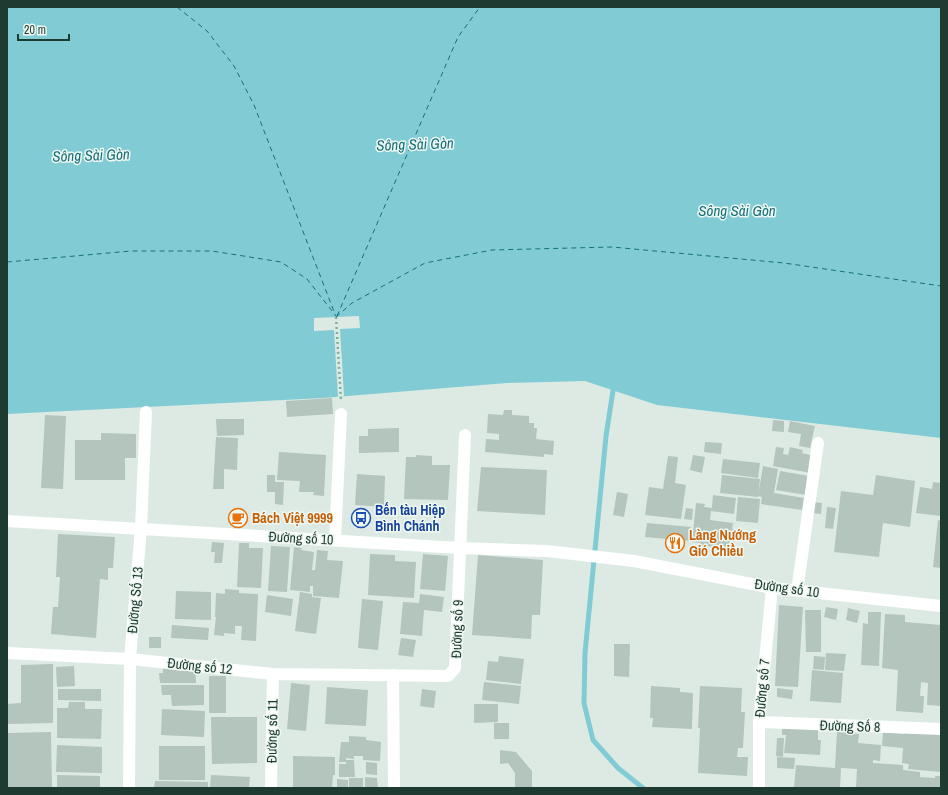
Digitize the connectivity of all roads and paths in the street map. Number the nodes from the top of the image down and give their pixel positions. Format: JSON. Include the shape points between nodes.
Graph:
{"nodes":[{"id":1,"x":336,"y":317,"type":"dead end"},
{"id":2,"x":146,"y":412,"type":"dead end"},
{"id":3,"x":341,"y":414,"type":"joint"},
{"id":4,"x":465,"y":435,"type":"dead end"},
{"id":5,"x":818,"y":443,"type":"dead end"},
{"id":6,"x":7,"y":521,"type":"edge"},
{"id":7,"x":141,"y":528,"type":"junction"},
{"id":8,"x":335,"y":540,"type":"junction"},
{"id":9,"x":460,"y":548,"type":"junction"},
{"id":10,"x":772,"y":588,"type":"junction"},
{"id":11,"x":797,"y":591,"type":"junction"},
{"id":12,"x":941,"y":606,"type":"edge"},
{"id":13,"x":7,"y":653,"type":"edge"},
{"id":14,"x":130,"y":659,"type":"junction"},
{"id":15,"x":273,"y":674,"type":"junction"},
{"id":16,"x":393,"y":675,"type":"junction"},
{"id":17,"x":759,"y":722,"type":"junction"},
{"id":18,"x":941,"y":729,"type":"edge"},
{"id":19,"x":129,"y":788,"type":"edge"},
{"id":20,"x":271,"y":788,"type":"edge"},
{"id":21,"x":394,"y":788,"type":"edge"},
{"id":22,"x":759,"y":788,"type":"edge"}],
"edges":[{"from":1,"to":3,"type":"path"},
{"from":2,"to":7,"type":"street","name":"Đường Số 13"},
{"from":3,"to":8,"type":"street"},
{"from":4,"to":9,"type":"street","name":"Đường số 9"},
{"from":5,"to":11,"type":"street"},
{"from":6,"to":7,"type":"street","name":"Đường số 10"},
{"from":7,"to":8,"type":"street","name":"Đường số 10"},
{"from":7,"to":14,"type":"street","name":"Đường Số 13"},
{"from":8,"to":9,"type":"street","name":"Đường số 10"},
{"from":9,"to":10,"type":"street","name":"Đường số 10","via":[[547,551],[634,561]]},
{"from":9,"to":16,"type":"street","name":"Đường số 9","via":[[456,668],[448,676]]},
{"from":10,"to":11,"type":"street","name":"Đường số 10"},
{"from":10,"to":17,"type":"street","name":"Đường số 7"},
{"from":11,"to":12,"type":"street","name":"Đường số 10"},
{"from":13,"to":14,"type":"street","name":"Đường số 12"},
{"from":14,"to":15,"type":"street","name":"Đường số 12"},
{"from":14,"to":19,"type":"street","name":"Đường Số 13"},
{"from":15,"to":16,"type":"street","name":"Đường số 12"},
{"from":15,"to":20,"type":"street","name":"Đường số 11"},
{"from":16,"to":21,"type":"street"},
{"from":17,"to":18,"type":"street","name":"Đường Số 8"},
{"from":17,"to":22,"type":"street","name":"Đường số 7"}]}
